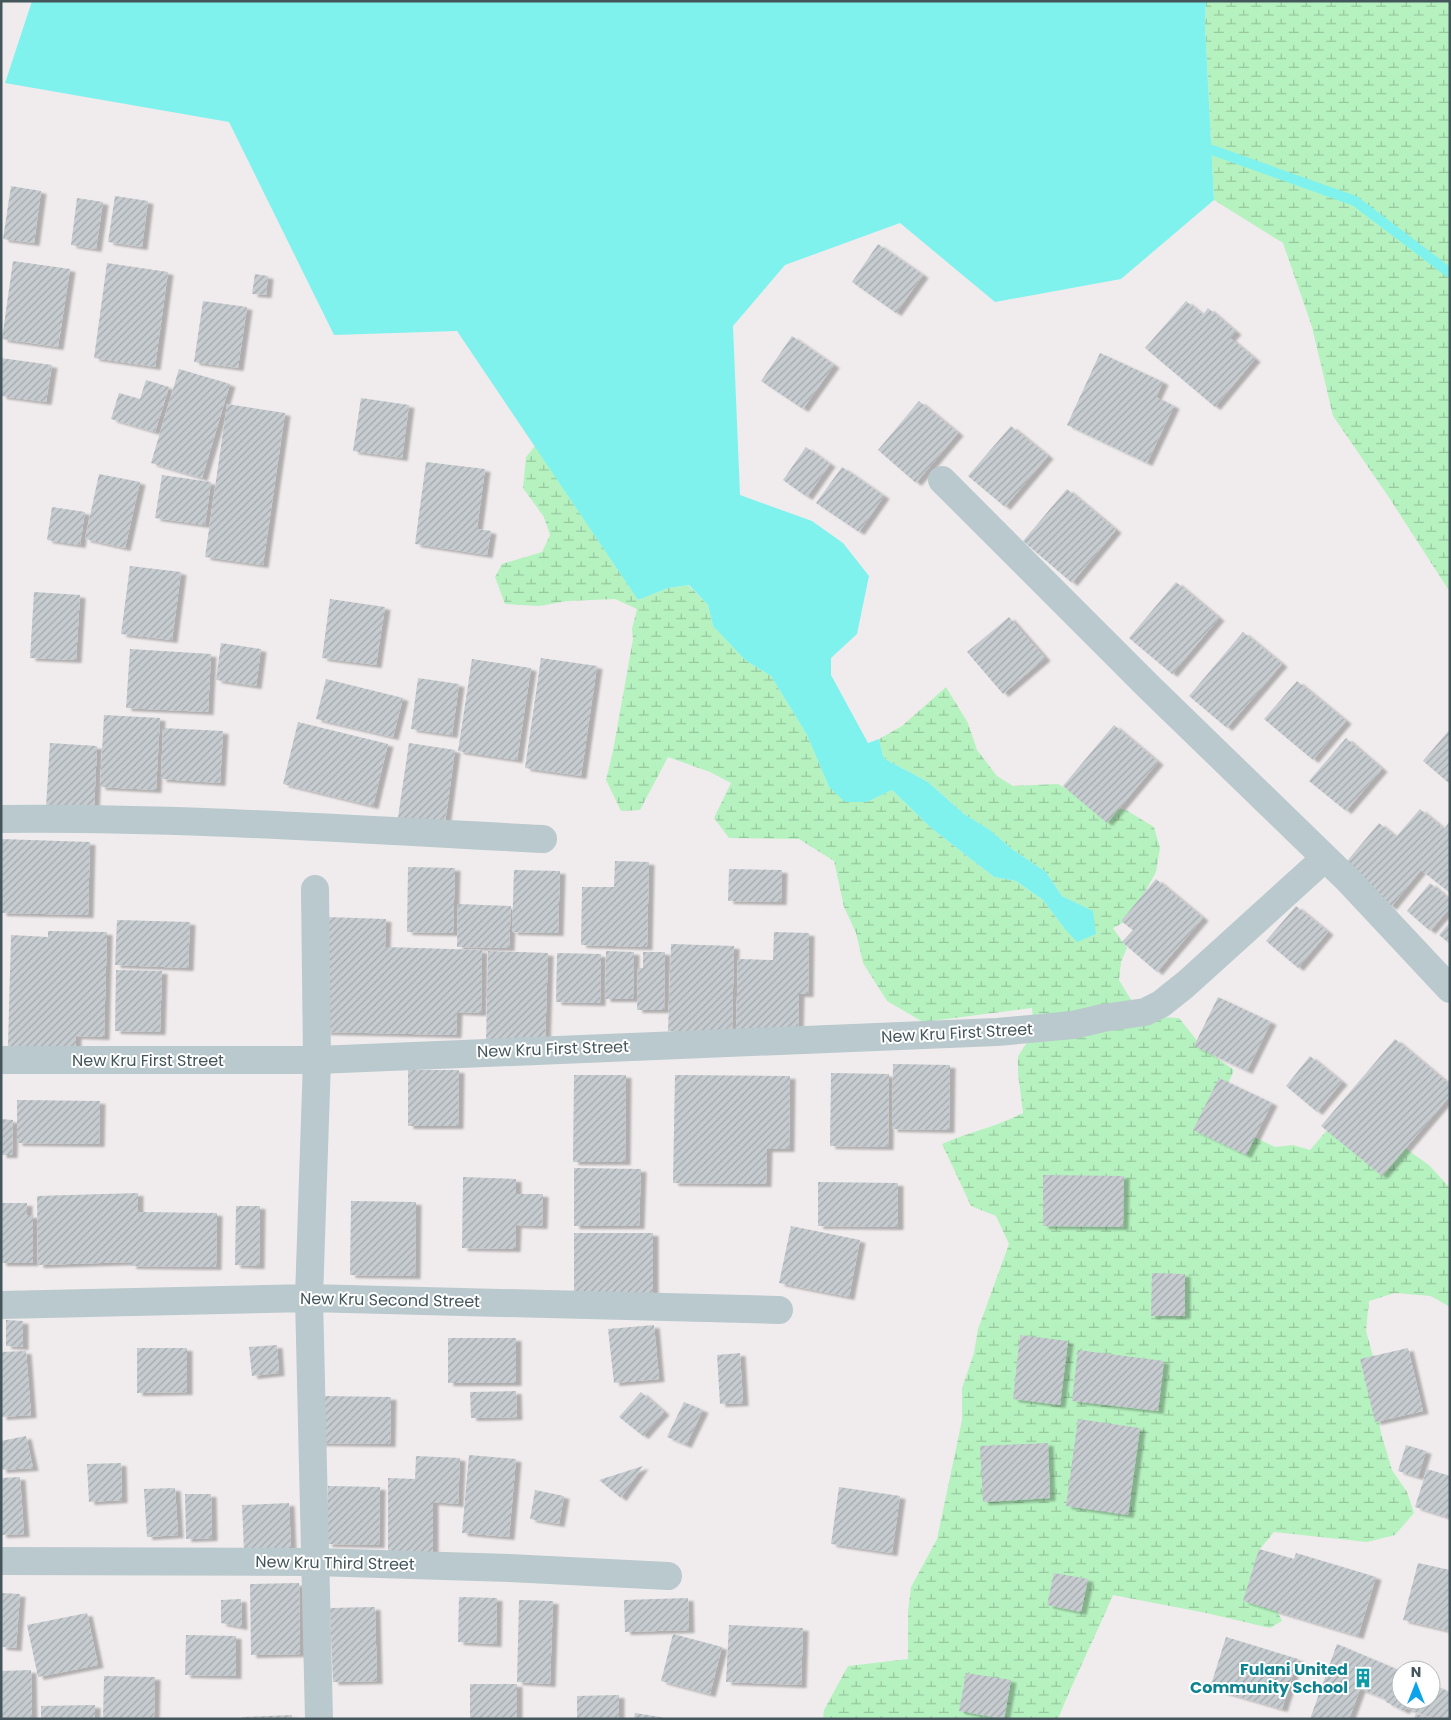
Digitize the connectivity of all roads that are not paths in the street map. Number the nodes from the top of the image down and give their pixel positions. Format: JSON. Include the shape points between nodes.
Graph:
{"nodes":[{"id":1,"x":942,"y":480,"type":"dead end"},
{"id":2,"x":1,"y":819,"type":"edge"},
{"id":3,"x":543,"y":839,"type":"dead end"},
{"id":4,"x":1325,"y":858,"type":"junction"},
{"id":5,"x":315,"y":889,"type":"dead end"},
{"id":6,"x":1450,"y":989,"type":"edge"},
{"id":7,"x":1,"y":1060,"type":"edge"},
{"id":8,"x":317,"y":1060,"type":"junction"},
{"id":9,"x":310,"y":1298,"type":"junction"},
{"id":10,"x":1,"y":1305,"type":"edge"},
{"id":11,"x":779,"y":1310,"type":"dead end"},
{"id":12,"x":1,"y":1561,"type":"edge"},
{"id":13,"x":315,"y":1562,"type":"junction"},
{"id":14,"x":668,"y":1576,"type":"dead end"},
{"id":15,"x":319,"y":1719,"type":"edge"}],
"edges":[{"from":1,"to":4,"type":"street"},
{"from":2,"to":3,"type":"street","via":[[72,818]]},
{"from":4,"to":6,"type":"street"},
{"from":4,"to":8,"type":"street","name":"New Kru First Street","via":[[1186,984],[1145,1012],[1073,1025],[997,1032]]},
{"from":5,"to":8,"type":"street"},
{"from":7,"to":8,"type":"street","name":"New Kru First Street"},
{"from":8,"to":9,"type":"street"},
{"from":9,"to":10,"type":"street","name":"New Kru Second Street"},
{"from":9,"to":11,"type":"street","name":"New Kru Second Street"},
{"from":9,"to":13,"type":"street"},
{"from":12,"to":13,"type":"street","name":"New Kru Third Street"},
{"from":13,"to":14,"type":"street","name":"New Kru Third Street"},
{"from":13,"to":15,"type":"street"}]}
